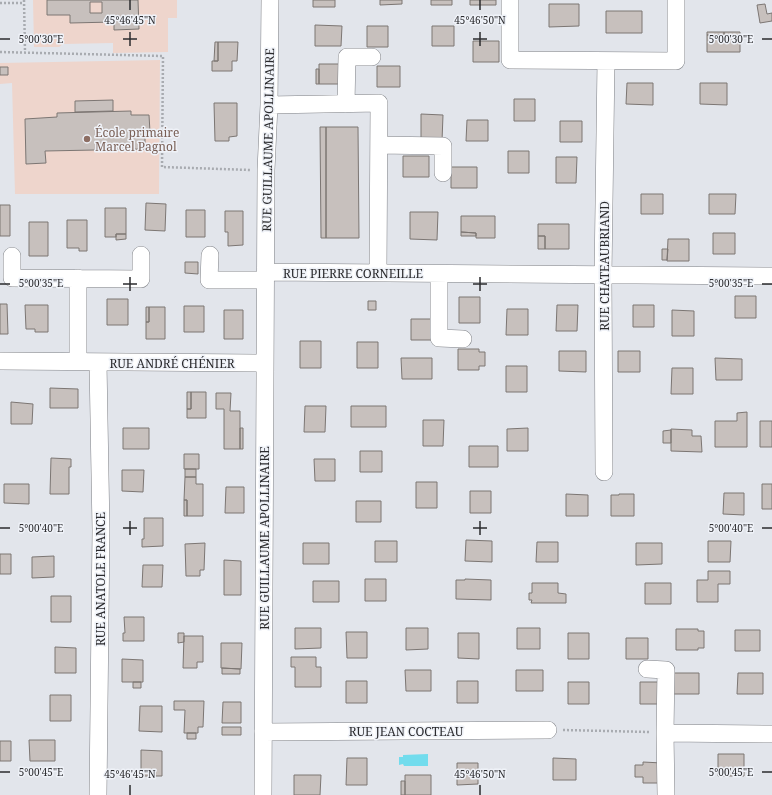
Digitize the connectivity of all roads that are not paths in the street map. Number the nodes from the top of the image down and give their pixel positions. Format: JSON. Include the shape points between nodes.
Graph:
{"nodes":[{"id":1,"x":270,"y":0,"type":"edge"},
{"id":2,"x":510,"y":0,"type":"edge"},
{"id":3,"x":676,"y":0,"type":"edge"},
{"id":4,"x":372,"y":57,"type":"dead end"},
{"id":5,"x":606,"y":61,"type":"junction"},
{"id":6,"x":346,"y":104,"type":"junction"},
{"id":7,"x":269,"y":105,"type":"junction"},
{"id":8,"x":379,"y":145,"type":"junction"},
{"id":9,"x":443,"y":173,"type":"dead end"},
{"id":10,"x":141,"y":255,"type":"dead end"},
{"id":11,"x":210,"y":255,"type":"dead end"},
{"id":12,"x":12,"y":256,"type":"dead end"},
{"id":13,"x":378,"y":273,"type":"junction"},
{"id":14,"x":440,"y":274,"type":"junction"},
{"id":15,"x":603,"y":275,"type":"junction"},
{"id":16,"x":265,"y":276,"type":"junction"},
{"id":17,"x":772,"y":276,"type":"edge"},
{"id":18,"x":78,"y":278,"type":"junction"},
{"id":19,"x":463,"y":339,"type":"dead end"},
{"id":20,"x":0,"y":361,"type":"edge"},
{"id":21,"x":78,"y":361,"type":"junction"},
{"id":22,"x":98,"y":362,"type":"junction"},
{"id":23,"x":265,"y":362,"type":"junction"},
{"id":24,"x":604,"y":472,"type":"dead end"},
{"id":25,"x":647,"y":669,"type":"dead end"},
{"id":26,"x":548,"y":730,"type":"road end"},
{"id":27,"x":263,"y":732,"type":"junction"},
{"id":28,"x":665,"y":733,"type":"junction"},
{"id":29,"x":772,"y":734,"type":"edge"},
{"id":30,"x":98,"y":795,"type":"edge"},
{"id":31,"x":263,"y":795,"type":"edge"},
{"id":32,"x":666,"y":795,"type":"edge"}],
"edges":[{"from":1,"to":7,"type":"street","name":"RUE GUILLAUME APOLLINAIRE"},
{"from":2,"to":5,"type":"street","via":[[510,60]]},
{"from":3,"to":5,"type":"street","via":[[676,61]]},
{"from":4,"to":6,"type":"street","via":[[347,57]]},
{"from":5,"to":15,"type":"street","name":"RUE CHATEAUBRIAND"},
{"from":6,"to":7,"type":"street"},
{"from":6,"to":8,"type":"street","via":[[379,104]]},
{"from":7,"to":16,"type":"street","name":"RUE GUILLAUME APOLLINAIRE"},
{"from":8,"to":9,"type":"street","via":[[443,146]]},
{"from":8,"to":13,"type":"street"},
{"from":10,"to":18,"type":"street","via":[[141,279]]},
{"from":11,"to":16,"type":"street","via":[[209,280]]},
{"from":12,"to":18,"type":"street","via":[[12,278]]},
{"from":13,"to":14,"type":"street","name":"RUE PIERRE CORNEILLE"},
{"from":13,"to":16,"type":"street","name":"RUE PIERRE CORNEILLE"},
{"from":14,"to":15,"type":"street","name":"RUE PIERRE CORNEILLE"},
{"from":14,"to":19,"type":"street","name":"RUE PIERRE CORNEILLE","via":[[439,338]]},
{"from":15,"to":17,"type":"street","name":"RUE PIERRE CORNEILLE"},
{"from":15,"to":24,"type":"street","name":"RUE CHATEAUBRIAND"},
{"from":16,"to":23,"type":"street","name":"RUE GUILLAUME APOLLINAIRE"},
{"from":18,"to":21,"type":"street"},
{"from":20,"to":21,"type":"street","name":"RUE ANDRÉ CHÉNIER"},
{"from":21,"to":22,"type":"street","name":"RUE ANDRÉ CHÉNIER"},
{"from":22,"to":23,"type":"street","name":"RUE ANDRÉ CHÉNIER"},
{"from":22,"to":30,"type":"street","name":"RUE ANATOLE FRANCE","via":[[101,530]]},
{"from":23,"to":27,"type":"street","name":"RUE GUILLAUME APOLLINAIRE"},
{"from":25,"to":28,"type":"street","via":[[666,670]]},
{"from":26,"to":27,"type":"street","name":"RUE JEAN COCTEAU"},
{"from":27,"to":31,"type":"street","name":"RUE GUILLAUME APOLLINAIRE"},
{"from":28,"to":29,"type":"street"},
{"from":28,"to":32,"type":"street"}]}
